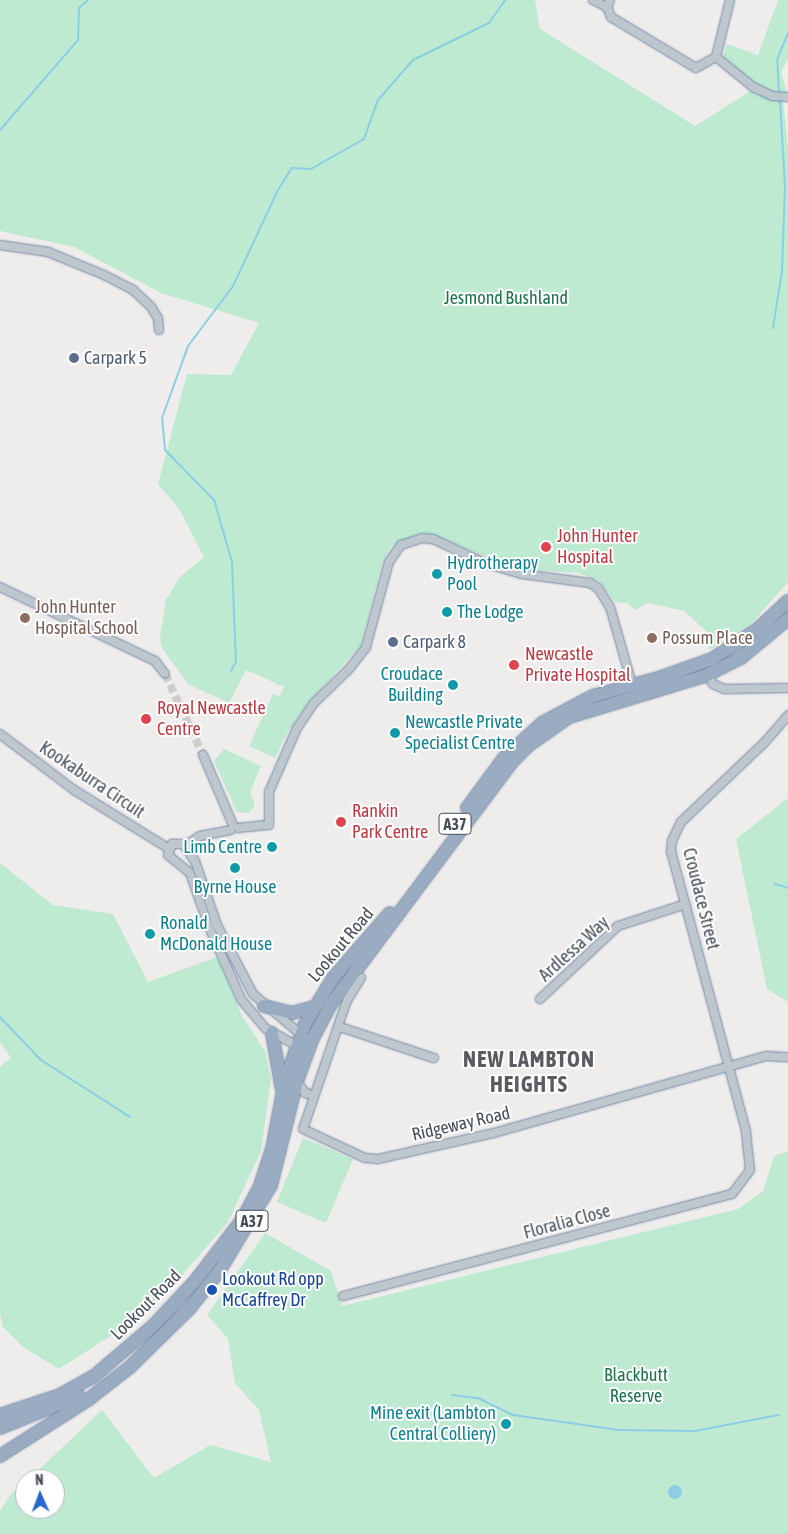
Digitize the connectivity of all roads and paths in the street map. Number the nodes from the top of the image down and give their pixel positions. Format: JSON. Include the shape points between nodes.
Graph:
{"nodes":[{"id":1,"x":593,"y":0,"type":"edge"},
{"id":2,"x":730,"y":0,"type":"edge"},
{"id":3,"x":609,"y":3,"type":"edge"},
{"id":4,"x":716,"y":57,"type":"junction"},
{"id":5,"x":788,"y":97,"type":"edge"},
{"id":6,"x":0,"y":246,"type":"edge"},
{"id":7,"x":159,"y":330,"type":"dead end"},
{"id":8,"x":0,"y":587,"type":"edge"},
{"id":9,"x":788,"y":601,"type":"edge"},
{"id":10,"x":788,"y":619,"type":"edge"},
{"id":11,"x":165,"y":674,"type":"tunnel mouth"},
{"id":12,"x":707,"y":675,"type":"junction"},
{"id":13,"x":788,"y":688,"type":"edge"},
{"id":14,"x":634,"y":691,"type":"junction"},
{"id":15,"x":788,"y":715,"type":"edge"},
{"id":16,"x":0,"y":734,"type":"edge"},
{"id":17,"x":202,"y":755,"type":"tunnel mouth"},
{"id":18,"x":234,"y":828,"type":"junction"},
{"id":19,"x":168,"y":848,"type":"junction"},
{"id":20,"x":186,"y":849,"type":"junction"},
{"id":21,"x":177,"y":861,"type":"junction"},
{"id":22,"x":686,"y":904,"type":"junction"},
{"id":23,"x":361,"y":978,"type":"dead end"},
{"id":24,"x":540,"y":999,"type":"dead end"},
{"id":25,"x":264,"y":1006,"type":"junction"},
{"id":26,"x":314,"y":1007,"type":"junction"},
{"id":27,"x":340,"y":1027,"type":"junction"},
{"id":28,"x":272,"y":1033,"type":"junction"},
{"id":29,"x":298,"y":1040,"type":"junction"},
{"id":30,"x":310,"y":1045,"type":"junction"},
{"id":31,"x":788,"y":1057,"type":"edge"},
{"id":32,"x":434,"y":1058,"type":"dead end"},
{"id":33,"x":731,"y":1066,"type":"junction"},
{"id":34,"x":297,"y":1081,"type":"junction"},
{"id":35,"x":287,"y":1096,"type":"junction"},
{"id":36,"x":312,"y":1098,"type":"junction"},
{"id":37,"x":746,"y":1131,"type":"joint"},
{"id":38,"x":344,"y":1296,"type":"dead end"},
{"id":39,"x":120,"y":1376,"type":"junction"},
{"id":40,"x":47,"y":1400,"type":"junction"},
{"id":41,"x":0,"y":1407,"type":"edge"},
{"id":42,"x":0,"y":1415,"type":"edge"},
{"id":43,"x":0,"y":1428,"type":"edge"},
{"id":44,"x":0,"y":1456,"type":"edge"}],
"edges":[{"from":1,"to":3,"type":"street"},
{"from":2,"to":4,"type":"street"},
{"from":3,"to":4,"type":"street","via":[[611,18],[690,67],[700,67]]},
{"from":4,"to":5,"type":"street","via":[[753,87],[772,96]]},
{"from":6,"to":7,"type":"street","via":[[28,248],[64,257],[132,290],[151,307],[158,318]]},
{"from":8,"to":11,"type":"street","via":[[155,661]]},
{"from":9,"to":14,"type":"highway","name":"Lookout Road","number":"A37","via":[[759,628],[712,659]]},
{"from":10,"to":12,"type":"highway","name":"Lookout Road","number":"A37","via":[[742,657]]},
{"from":12,"to":13,"type":"street","via":[[713,684],[724,688]]},
{"from":12,"to":14,"type":"highway","name":"Lookout Road","number":"A37"},
{"from":14,"to":18,"type":"street","via":[[610,606],[598,588],[590,583],[522,574],[487,564],[434,539],[422,538],[401,545],[389,562],[366,647],[349,669],[314,703],[297,728],[269,792],[269,825]]},
{"from":14,"to":26,"type":"highway","name":"Lookout Road","number":"A37","via":[[593,696],[566,708],[522,740],[504,758],[383,923],[333,978]]},
{"from":14,"to":30,"type":"highway","name":"Lookout Road","number":"A37","via":[[569,717],[529,745],[511,763],[336,996]]},
{"from":15,"to":22,"type":"street","name":"Croudace Street","via":[[764,743],[675,830],[671,852]]},
{"from":16,"to":19,"type":"street","name":"Kookaburra Circuit","via":[[74,790]]},
{"from":17,"to":18,"type":"street"},
{"from":18,"to":20,"type":"street","via":[[200,836]]},
{"from":19,"to":20,"type":"street","via":[[177,842]]},
{"from":19,"to":21,"type":"street","via":[[169,856]]},
{"from":20,"to":21,"type":"street","via":[[184,858]]},
{"from":20,"to":25,"type":"street","via":[[202,877],[229,953],[253,994]]},
{"from":21,"to":28,"type":"street","via":[[194,881],[209,927],[241,999]]},
{"from":22,"to":24,"type":"street","name":"Ardlessa Way","via":[[618,926]]},
{"from":22,"to":33,"type":"street","name":"Croudace Street"},
{"from":23,"to":27,"type":"street","name":"Ridgeway Road","via":[[347,1000]]},
{"from":25,"to":26,"type":"highway","via":[[292,1013]]},
{"from":25,"to":29,"type":"street"},
{"from":26,"to":29,"type":"highway","name":"Lookout Road","number":"A37"},
{"from":27,"to":32,"type":"street"},
{"from":27,"to":36,"type":"street","name":"Ridgeway Road"},
{"from":28,"to":29,"type":"street"},
{"from":28,"to":35,"type":"highway"},
{"from":29,"to":30,"type":"street"},
{"from":29,"to":30,"type":"street"},
{"from":29,"to":35,"type":"highway","name":"Lookout Road","number":"A37"},
{"from":30,"to":34,"type":"highway","name":"Lookout Road","number":"A37"},
{"from":31,"to":33,"type":"street","name":"Ridgeway Road","via":[[766,1056]]},
{"from":33,"to":36,"type":"street","name":"Ridgeway Road","via":[[494,1133],[378,1159],[365,1158],[302,1129]]},
{"from":33,"to":37,"type":"street","name":"Croudace Street"},
{"from":34,"to":35,"type":"highway","name":"Lookout Road","number":"A37"},
{"from":34,"to":36,"type":"street"},
{"from":35,"to":36,"type":"street"},
{"from":35,"to":39,"type":"highway","name":"Lookout Road","number":"A37","via":[[278,1168],[241,1239],[190,1308]]},
{"from":35,"to":40,"type":"highway","name":"Lookout Road","number":"A37","via":[[260,1186],[242,1220],[174,1306],[105,1369]]},
{"from":37,"to":38,"type":"street","name":"Floralia Close","via":[[750,1170],[732,1194]]},
{"from":39,"to":43,"type":"highway","via":[[49,1411]]},
{"from":39,"to":44,"type":"highway","name":"Lookout Road","number":"A37"},
{"from":40,"to":41,"type":"highway","via":[[39,1397]]},
{"from":40,"to":42,"type":"highway","name":"Lookout Road"}]}
